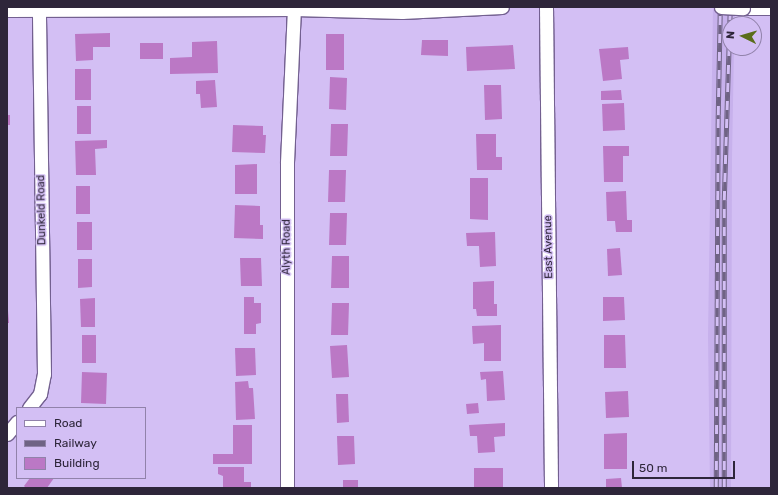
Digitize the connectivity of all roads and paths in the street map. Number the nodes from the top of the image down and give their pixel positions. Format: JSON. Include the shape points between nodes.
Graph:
{"nodes":[{"id":1,"x":502,"y":7,"type":"edge"},
{"id":2,"x":546,"y":7,"type":"edge"},
{"id":3,"x":720,"y":7,"type":"edge"},
{"id":4,"x":39,"y":8,"type":"edge"},
{"id":5,"x":294,"y":8,"type":"edge"},
{"id":6,"x":771,"y":8,"type":"edge"},
{"id":7,"x":7,"y":10,"type":"edge"},
{"id":8,"x":31,"y":407,"type":"edge"},
{"id":9,"x":16,"y":423,"type":"edge"},
{"id":10,"x":7,"y":434,"type":"edge"},
{"id":11,"x":287,"y":488,"type":"edge"},
{"id":12,"x":551,"y":488,"type":"edge"}],
"edges":[{"from":1,"to":5,"type":"street","via":[[402,12]]},
{"from":2,"to":12,"type":"street","name":"East Avenue"},
{"from":3,"to":6,"type":"street","bridge":true},
{"from":4,"to":5,"type":"street"},
{"from":4,"to":7,"type":"street"},
{"from":4,"to":8,"type":"street","name":"Dunkeld Road","via":[[44,374],[40,394]]},
{"from":5,"to":11,"type":"street","name":"Alyth Road","via":[[287,162]]},
{"from":9,"to":10,"type":"street"}]}
